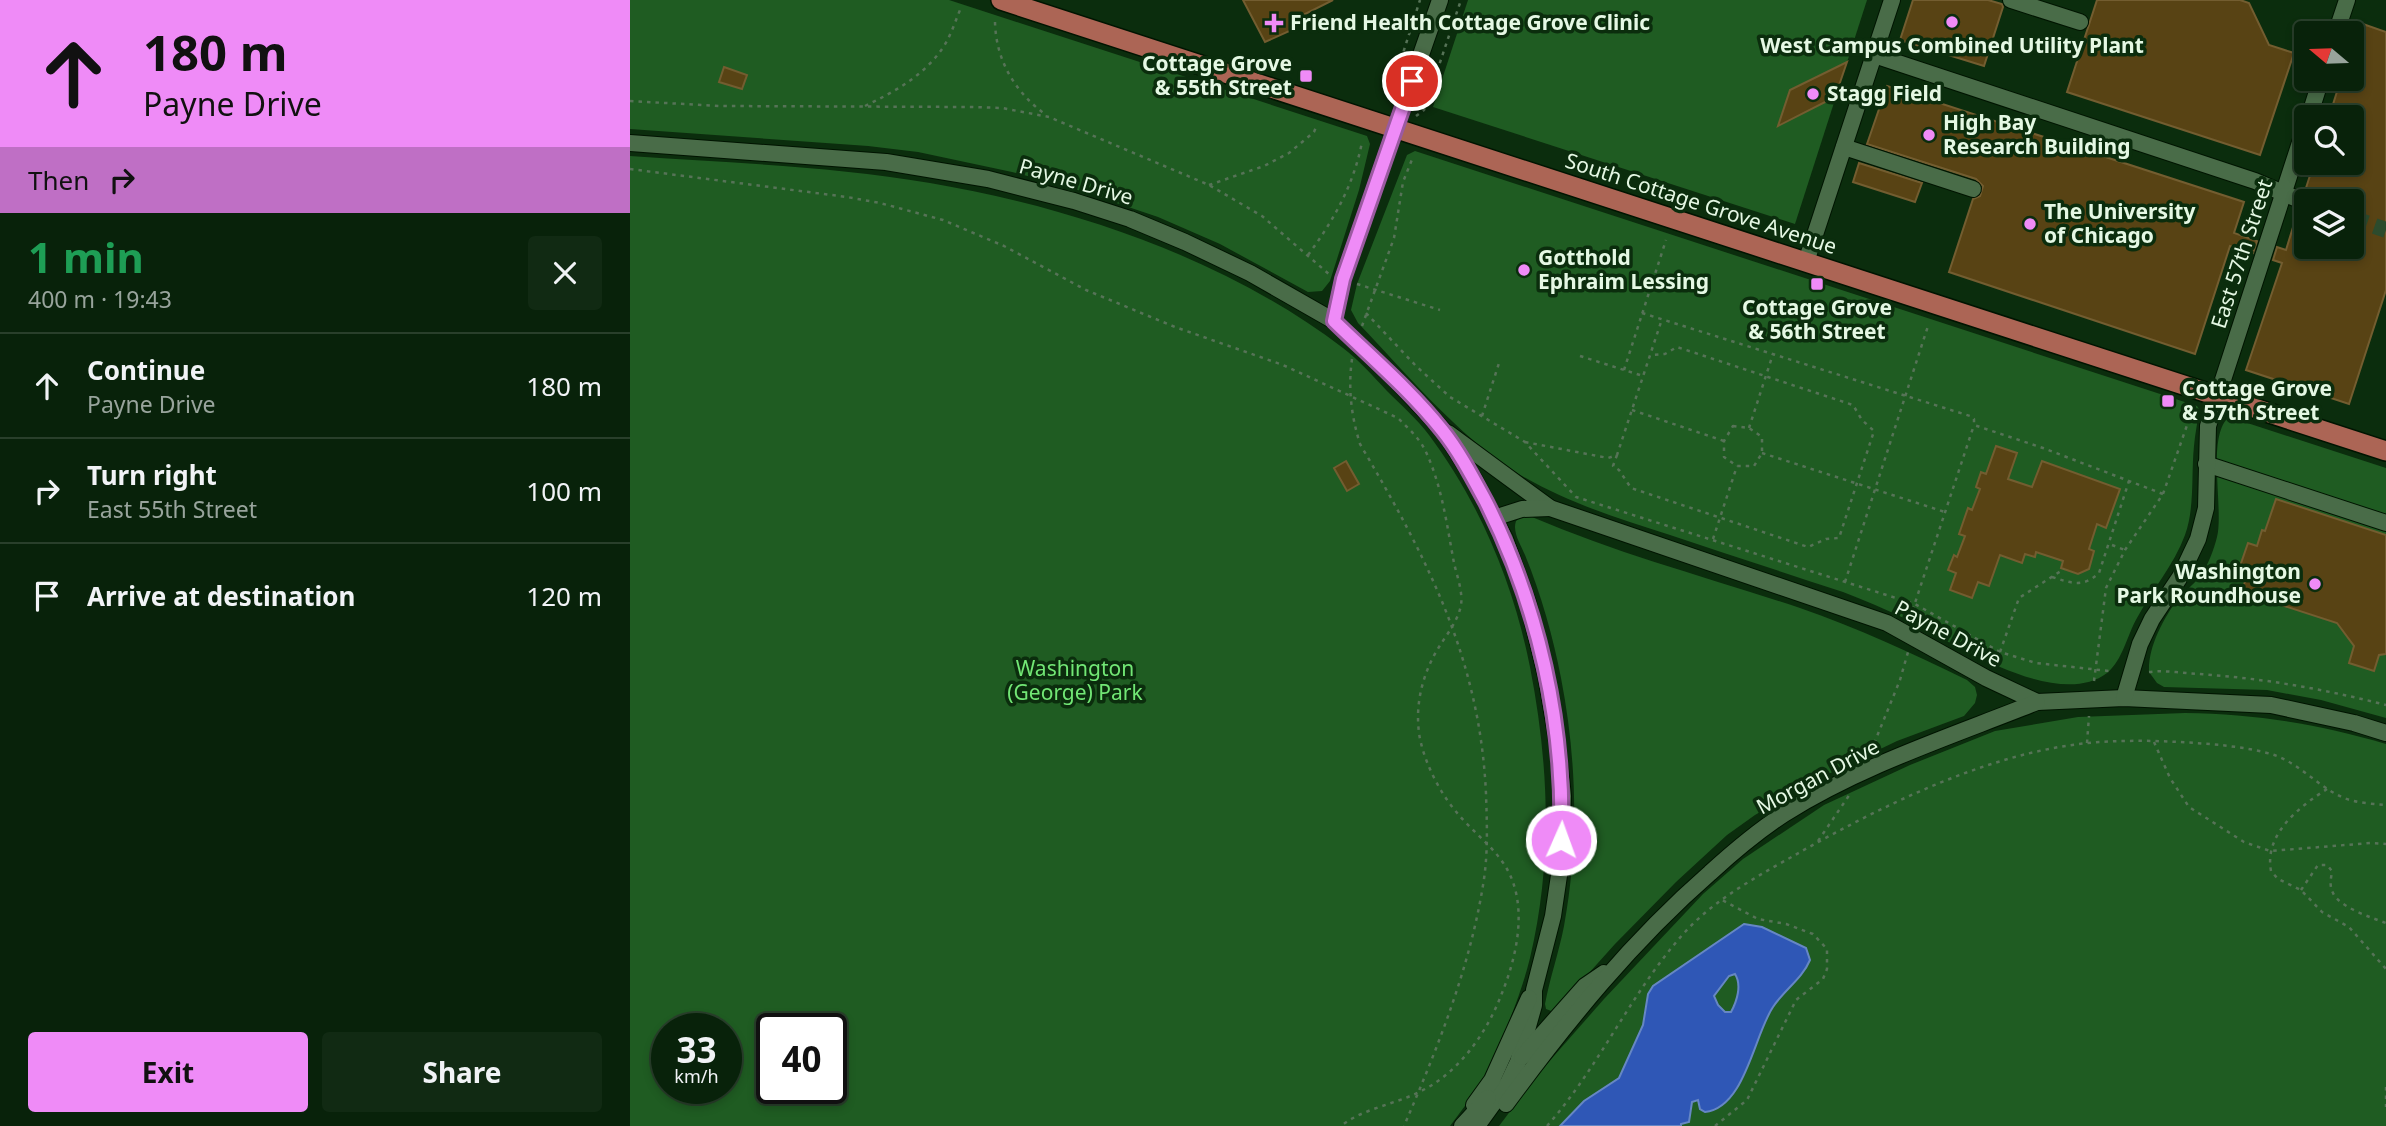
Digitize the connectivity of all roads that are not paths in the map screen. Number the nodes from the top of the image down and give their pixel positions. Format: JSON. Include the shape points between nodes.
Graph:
{"nodes":[{"id":1,"x":1001,"y":0,"type":"edge"},
{"id":2,"x":1440,"y":0,"type":"edge"},
{"id":3,"x":1892,"y":0,"type":"edge"},
{"id":4,"x":2011,"y":0,"type":"edge"},
{"id":5,"x":2347,"y":0,"type":"edge"},
{"id":6,"x":2340,"y":21,"type":"edge"},
{"id":7,"x":2080,"y":22,"type":"dead end"},
{"id":8,"x":1874,"y":55,"type":"junction"},
{"id":9,"x":1397,"y":128,"type":"junction"},
{"id":10,"x":630,"y":144,"type":"edge"},
{"id":11,"x":1844,"y":146,"type":"junction"},
{"id":12,"x":2294,"y":162,"type":"edge"},
{"id":13,"x":1972,"y":189,"type":"dead end"},
{"id":14,"x":2284,"y":193,"type":"junction"},
{"id":15,"x":2294,"y":197,"type":"edge"},
{"id":16,"x":1807,"y":262,"type":"junction"},
{"id":17,"x":1334,"y":321,"type":"junction"},
{"id":18,"x":2217,"y":396,"type":"junction"},
{"id":19,"x":1443,"y":430,"type":"junction"},
{"id":20,"x":2386,"y":450,"type":"edge"},
{"id":21,"x":2206,"y":464,"type":"junction"},
{"id":22,"x":1550,"y":508,"type":"junction"},
{"id":23,"x":1494,"y":518,"type":"junction"},
{"id":24,"x":2386,"y":523,"type":"edge"},
{"id":25,"x":2123,"y":698,"type":"junction"},
{"id":26,"x":2037,"y":702,"type":"junction"},
{"id":27,"x":2386,"y":733,"type":"edge"},
{"id":28,"x":1617,"y":963,"type":"junction"},
{"id":29,"x":1534,"y":990,"type":"junction"},
{"id":30,"x":1518,"y":1062,"type":"junction"},
{"id":31,"x":1469,"y":1123,"type":"edge"},
{"id":32,"x":1489,"y":1126,"type":"edge"}],
"edges":[{"from":1,"to":9,"type":"main road","name":"South Cottage Grove Avenue"},
{"from":2,"to":9,"type":"street"},
{"from":3,"to":8,"type":"street"},
{"from":4,"to":7,"type":"street"},
{"from":5,"to":6,"type":"street"},
{"from":8,"to":11,"type":"street"},
{"from":8,"to":14,"type":"street"},
{"from":9,"to":16,"type":"main road","name":"South Cottage Grove Avenue"},
{"from":9,"to":17,"type":"street","via":[[1343,279]]},
{"from":10,"to":17,"type":"street","name":"Payne Drive","via":[[886,162],[1001,182],[1152,228],[1250,273]]},
{"from":11,"to":13,"type":"street"},
{"from":11,"to":16,"type":"street"},
{"from":12,"to":14,"type":"street","name":"East 57th Street"},
{"from":14,"to":15,"type":"street"},
{"from":14,"to":18,"type":"street","name":"East 57th Street"},
{"from":16,"to":18,"type":"main road","name":"South Cottage Grove Avenue"},
{"from":17,"to":19,"type":"street","name":"Payne Drive"},
{"from":18,"to":20,"type":"main road","name":"South Cottage Grove Avenue"},
{"from":18,"to":21,"type":"street","name":"East 57th Street","via":[[2208,426]]},
{"from":19,"to":22,"type":"street","name":"Payne Drive"},
{"from":19,"to":23,"type":"street","name":"Payne Drive"},
{"from":21,"to":24,"type":"street"},
{"from":21,"to":25,"type":"street","name":"East 57th Street","via":[[2206,508],[2198,539],[2140,644]]},
{"from":22,"to":23,"type":"street","via":[[1522,509]]},
{"from":22,"to":26,"type":"street","name":"Payne Drive","via":[[1887,623]]},
{"from":23,"to":29,"type":"street","name":"Payne Drive","via":[[1528,603],[1546,676],[1563,796],[1553,916]]},
{"from":25,"to":26,"type":"street","name":"Payne Drive"},
{"from":25,"to":27,"type":"street","name":"Payne Drive","via":[[2271,705]]},
{"from":26,"to":28,"type":"street","name":"Morgan Drive","via":[[1860,773],[1784,814],[1686,894]]},
{"from":28,"to":30,"type":"street","name":"Morgan Drive","via":[[1585,986]]},
{"from":28,"to":32,"type":"street","name":"Morgan Drive"},
{"from":29,"to":30,"type":"street"},
{"from":29,"to":31,"type":"street"},
{"from":30,"to":31,"type":"street","via":[[1508,1083]]}]}
